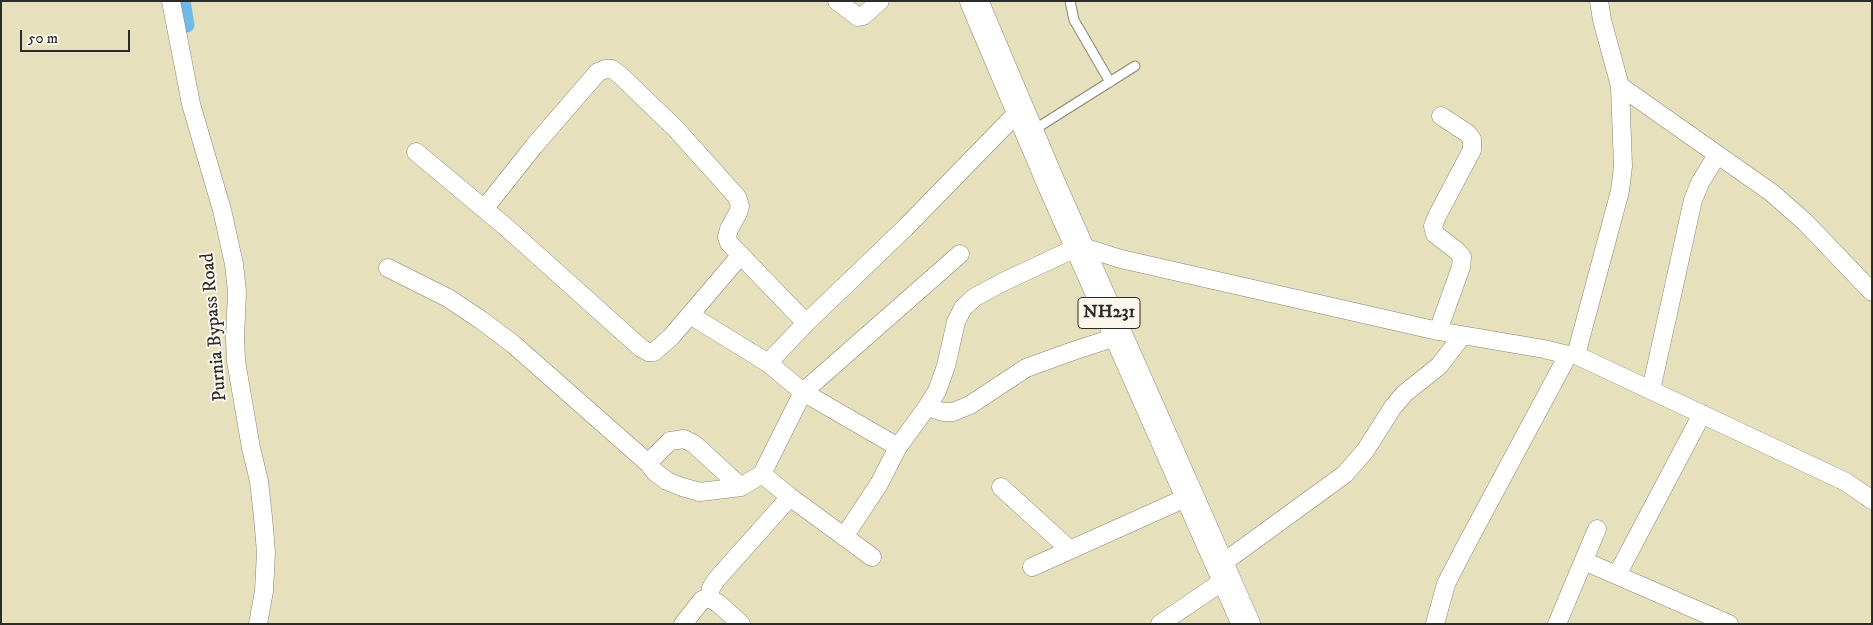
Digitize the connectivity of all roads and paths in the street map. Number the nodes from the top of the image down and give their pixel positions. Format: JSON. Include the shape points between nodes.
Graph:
{"nodes":[{"id":1,"x":171,"y":1,"type":"edge"},
{"id":2,"x":837,"y":1,"type":"edge"},
{"id":3,"x":880,"y":1,"type":"edge"},
{"id":4,"x":974,"y":1,"type":"edge"},
{"id":5,"x":1070,"y":1,"type":"edge"},
{"id":6,"x":1599,"y":1,"type":"edge"},
{"id":7,"x":1135,"y":66,"type":"dead end"},
{"id":8,"x":1110,"y":82,"type":"junction"},
{"id":9,"x":1620,"y":86,"type":"junction"},
{"id":10,"x":1441,"y":116,"type":"dead end"},
{"id":11,"x":1025,"y":121,"type":"junction"},
{"id":12,"x":416,"y":152,"type":"dead end"},
{"id":13,"x":1717,"y":155,"type":"junction"},
{"id":14,"x":484,"y":209,"type":"junction"},
{"id":15,"x":1080,"y":246,"type":"junction"},
{"id":16,"x":960,"y":254,"type":"dead end"},
{"id":17,"x":740,"y":256,"type":"junction"},
{"id":18,"x":388,"y":268,"type":"dead end"},
{"id":19,"x":1872,"y":292,"type":"edge"},
{"id":20,"x":690,"y":315,"type":"junction"},
{"id":21,"x":806,"y":323,"type":"junction"},
{"id":22,"x":1438,"y":331,"type":"junction"},
{"id":23,"x":1119,"y":336,"type":"junction"},
{"id":24,"x":1462,"y":336,"type":"junction"},
{"id":25,"x":1572,"y":355,"type":"junction"},
{"id":26,"x":768,"y":363,"type":"junction"},
{"id":27,"x":1652,"y":390,"type":"junction"},
{"id":28,"x":803,"y":392,"type":"junction"},
{"id":29,"x":927,"y":407,"type":"junction"},
{"id":30,"x":1702,"y":414,"type":"junction"},
{"id":31,"x":898,"y":447,"type":"junction"},
{"id":32,"x":648,"y":463,"type":"junction"},
{"id":33,"x":762,"y":474,"type":"junction"},
{"id":34,"x":741,"y":487,"type":"junction"},
{"id":35,"x":1000,"y":487,"type":"dead end"},
{"id":36,"x":1190,"y":496,"type":"junction"},
{"id":37,"x":790,"y":497,"type":"junction"},
{"id":38,"x":1872,"y":500,"type":"edge"},
{"id":39,"x":1597,"y":529,"type":"dead end"},
{"id":40,"x":844,"y":537,"type":"junction"},
{"id":41,"x":1070,"y":550,"type":"junction"},
{"id":42,"x":872,"y":557,"type":"dead end"},
{"id":43,"x":1584,"y":561,"type":"junction"},
{"id":44,"x":1032,"y":568,"type":"dead end"},
{"id":45,"x":1223,"y":572,"type":"junction"},
{"id":46,"x":1617,"y":575,"type":"junction"},
{"id":47,"x":709,"y":598,"type":"junction"},
{"id":48,"x":262,"y":621,"type":"edge"},
{"id":49,"x":683,"y":624,"type":"edge"},
{"id":50,"x":741,"y":624,"type":"edge"},
{"id":51,"x":1160,"y":624,"type":"edge"},
{"id":52,"x":1246,"y":624,"type":"edge"},
{"id":53,"x":1435,"y":624,"type":"edge"},
{"id":54,"x":1557,"y":624,"type":"edge"},
{"id":55,"x":1729,"y":624,"type":"edge"}],
"edges":[{"from":1,"to":48,"type":"street","name":"Purnia Bypass Road","via":[[191,104],[234,264],[236,361],[250,448],[259,481],[266,552]]},
{"from":2,"to":3,"type":"street","via":[[858,17]]},
{"from":4,"to":11,"type":"highway","number":"NH231"},
{"from":5,"to":8,"type":"lane","via":[[1074,20]]},
{"from":6,"to":9,"type":"street"},
{"from":7,"to":8,"type":"lane"},
{"from":8,"to":11,"type":"lane"},
{"from":9,"to":13,"type":"street"},
{"from":9,"to":25,"type":"street","via":[[1623,166],[1620,191]]},
{"from":10,"to":22,"type":"street","via":[[1467,132],[1472,139],[1472,150],[1433,226],[1435,234],[1462,258]]},
{"from":11,"to":15,"type":"highway","number":"NH231"},
{"from":11,"to":21,"type":"street","via":[[905,228]]},
{"from":12,"to":14,"type":"street"},
{"from":13,"to":19,"type":"street","via":[[1772,193],[1805,222]]},
{"from":13,"to":27,"type":"street","via":[[1693,200]]},
{"from":14,"to":17,"type":"street","via":[[598,72],[612,69],[676,128],[737,197],[740,206],[727,237]]},
{"from":14,"to":20,"type":"street","via":[[648,352],[660,348]]},
{"from":15,"to":22,"type":"street","via":[[1121,259]]},
{"from":15,"to":23,"type":"highway","number":"NH231"},
{"from":15,"to":29,"type":"street","via":[[1003,282],[963,308],[956,322],[937,392]]},
{"from":16,"to":28,"type":"street"},
{"from":17,"to":20,"type":"street"},
{"from":17,"to":21,"type":"street"},
{"from":18,"to":32,"type":"street","via":[[448,298],[481,320]]},
{"from":20,"to":26,"type":"street"},
{"from":21,"to":26,"type":"street"},
{"from":22,"to":24,"type":"street"},
{"from":23,"to":29,"type":"street","via":[[1026,368],[970,405],[953,412]]},
{"from":23,"to":36,"type":"highway","number":"NH231"},
{"from":24,"to":25,"type":"street"},
{"from":24,"to":45,"type":"street","via":[[1439,366],[1392,407],[1365,451],[1346,474]]},
{"from":25,"to":27,"type":"street"},
{"from":25,"to":53,"type":"street","via":[[1446,584]]},
{"from":26,"to":28,"type":"street"},
{"from":27,"to":30,"type":"street"},
{"from":28,"to":31,"type":"street"},
{"from":28,"to":33,"type":"street"},
{"from":29,"to":31,"type":"street"},
{"from":30,"to":38,"type":"street","via":[[1846,482]]},
{"from":30,"to":46,"type":"street"},
{"from":31,"to":40,"type":"street","via":[[879,484]]},
{"from":32,"to":34,"type":"street","via":[[667,481],[700,492]]},
{"from":32,"to":34,"type":"street","via":[[670,441],[684,439],[694,444]]},
{"from":33,"to":34,"type":"street"},
{"from":33,"to":37,"type":"street"},
{"from":35,"to":41,"type":"street"},
{"from":36,"to":41,"type":"street"},
{"from":36,"to":45,"type":"highway","number":"NH231"},
{"from":37,"to":40,"type":"street"},
{"from":37,"to":47,"type":"street","via":[[716,580]]},
{"from":39,"to":43,"type":"street"},
{"from":40,"to":42,"type":"street"},
{"from":41,"to":44,"type":"street"},
{"from":43,"to":46,"type":"street"},
{"from":43,"to":54,"type":"street"},
{"from":45,"to":51,"type":"street"},
{"from":45,"to":52,"type":"highway","number":"NH231"},
{"from":46,"to":55,"type":"street"},
{"from":47,"to":49,"type":"street","via":[[702,600]]},
{"from":47,"to":50,"type":"street"}]}
